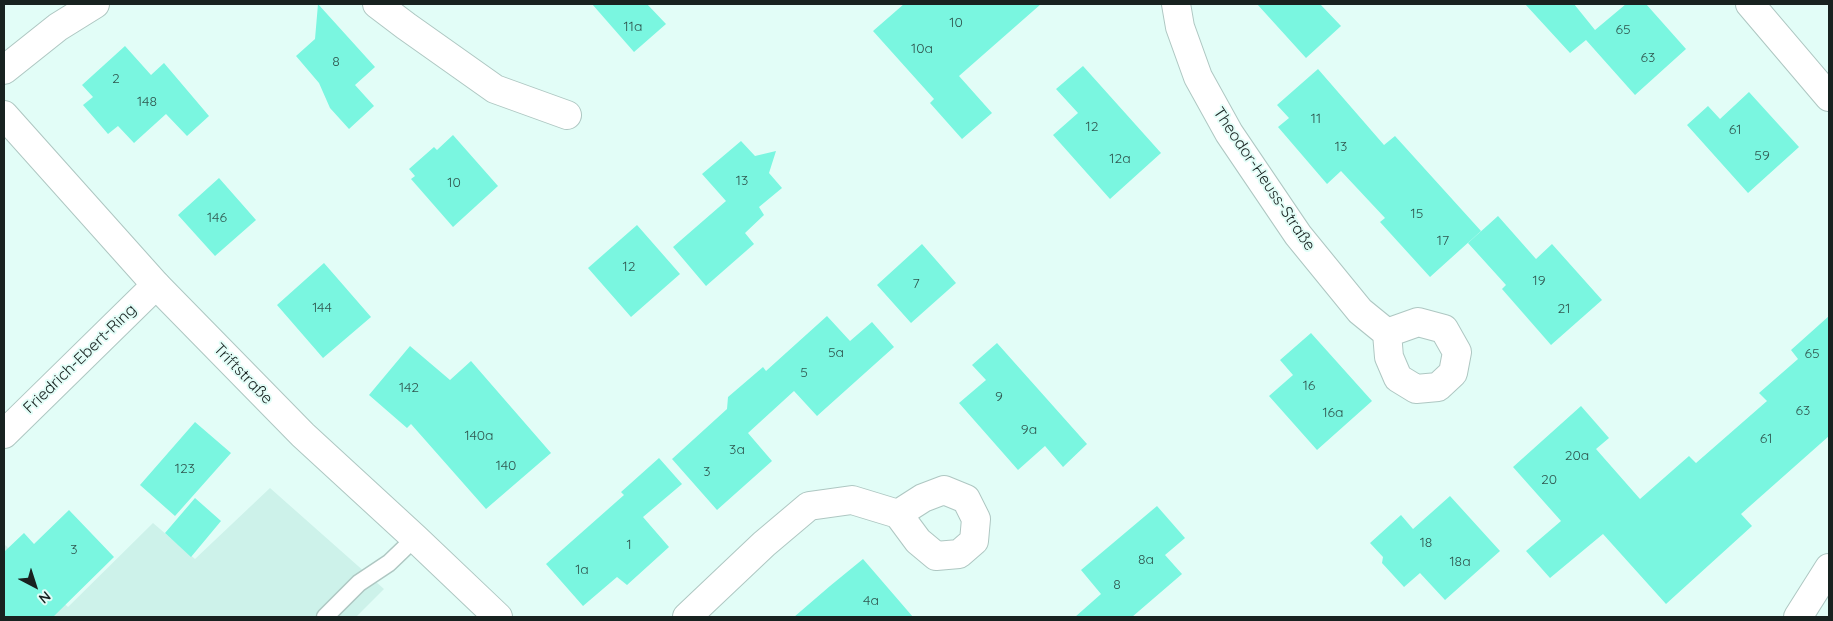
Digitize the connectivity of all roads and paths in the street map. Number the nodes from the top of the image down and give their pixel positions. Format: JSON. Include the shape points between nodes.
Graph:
{"nodes":[{"id":1,"x":95,"y":4,"type":"edge"},
{"id":2,"x":377,"y":4,"type":"edge"},
{"id":3,"x":1176,"y":4,"type":"edge"},
{"id":4,"x":1750,"y":4,"type":"edge"},
{"id":5,"x":4,"y":70,"type":"edge"},
{"id":6,"x":1829,"y":97,"type":"edge"},
{"id":7,"x":4,"y":115,"type":"edge"},
{"id":8,"x":567,"y":115,"type":"dead end"},
{"id":9,"x":156,"y":285,"type":"junction"},
{"id":10,"x":1387,"y":333,"type":"dead end"},
{"id":11,"x":4,"y":434,"type":"edge"},
{"id":12,"x":898,"y":514,"type":"dead end"},
{"id":13,"x":415,"y":538,"type":"junction"},
{"id":14,"x":1829,"y":568,"type":"edge"},
{"id":15,"x":325,"y":617,"type":"edge"},
{"id":16,"x":498,"y":617,"type":"edge"},
{"id":17,"x":687,"y":617,"type":"edge"},
{"id":18,"x":1798,"y":617,"type":"edge"}],
"edges":[{"from":1,"to":5,"type":"street","via":[[58,27]]},
{"from":2,"to":8,"type":"street","via":[[495,89]]},
{"from":3,"to":10,"type":"street","name":"Theodor-Heuss-Straße","via":[[1180,27],[1198,77],[1229,132],[1298,235],[1360,311]]},
{"from":4,"to":6,"type":"street"},
{"from":7,"to":9,"type":"street","name":"Triftstraße"},
{"from":9,"to":11,"type":"street","name":"Friedrich-Ebert-Ring"},
{"from":9,"to":13,"type":"street","name":"Triftstraße","via":[[303,435]]},
{"from":12,"to":17,"type":"street","via":[[852,500],[810,506],[764,544]]},
{"from":13,"to":15,"type":"lane","via":[[389,563],[359,583]]},
{"from":13,"to":16,"type":"street","name":"Triftstraße"},
{"from":14,"to":18,"type":"street"}]}
